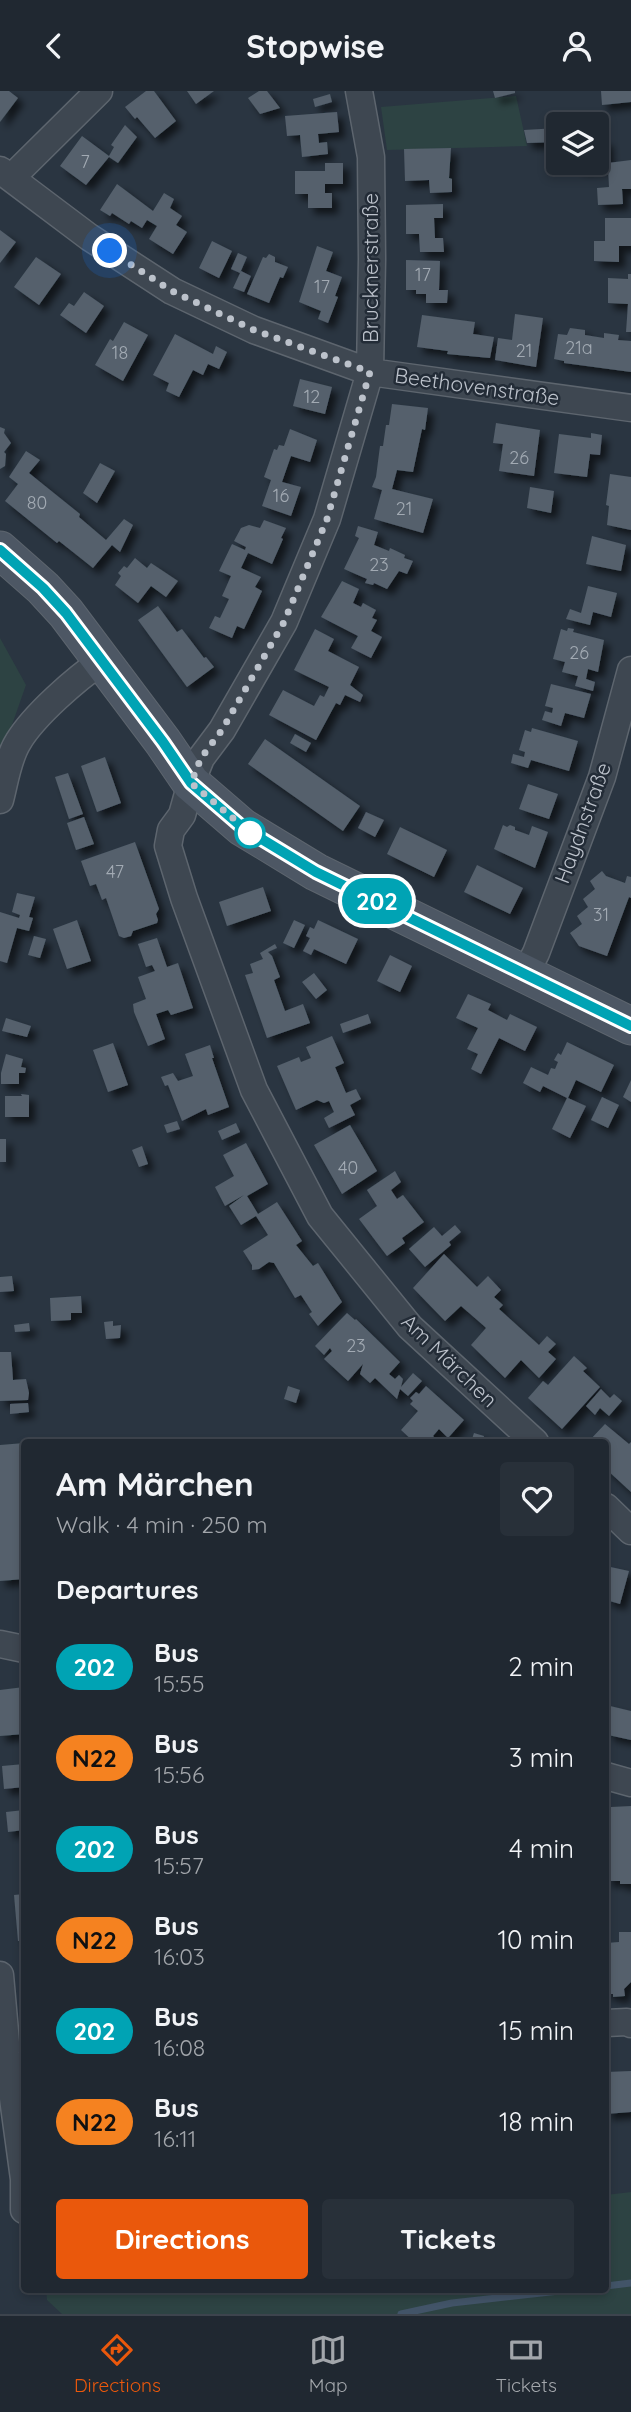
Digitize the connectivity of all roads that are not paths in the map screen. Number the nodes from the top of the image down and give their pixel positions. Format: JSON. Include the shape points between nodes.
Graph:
{"nodes":[{"id":1,"x":99,"y":91,"type":"edge"},
{"id":2,"x":359,"y":91,"type":"edge"},
{"id":3,"x":6,"y":174,"type":"edge"},
{"id":4,"x":370,"y":372,"type":"junction"},
{"id":5,"x":631,"y":408,"type":"edge"},
{"id":6,"x":0,"y":550,"type":"edge"},
{"id":7,"x":102,"y":661,"type":"junction"},
{"id":8,"x":631,"y":670,"type":"edge"},
{"id":9,"x":191,"y":783,"type":"junction"},
{"id":10,"x":0,"y":800,"type":"edge"},
{"id":11,"x":525,"y":974,"type":"junction"},
{"id":12,"x":631,"y":1026,"type":"edge"},
{"id":13,"x":532,"y":1439,"type":"edge"},
{"id":14,"x":609,"y":1510,"type":"edge"},
{"id":15,"x":631,"y":1531,"type":"edge"},
{"id":16,"x":0,"y":1644,"type":"edge"},
{"id":17,"x":21,"y":1648,"type":"edge"},
{"id":18,"x":609,"y":1777,"type":"edge"},
{"id":19,"x":631,"y":1783,"type":"edge"},
{"id":20,"x":0,"y":1975,"type":"edge"},
{"id":21,"x":609,"y":2023,"type":"edge"},
{"id":22,"x":631,"y":2024,"type":"edge"},
{"id":23,"x":3,"y":2054,"type":"edge"},
{"id":24,"x":17,"y":2079,"type":"edge"},
{"id":25,"x":21,"y":2136,"type":"edge"}],
"edges":[{"from":1,"to":3,"type":"street"},
{"from":2,"to":4,"type":"street","name":"Brucknerstraße","via":[[371,157]]},
{"from":3,"to":4,"type":"street","name":"Beethovenstraße","via":[[89,237],[172,291],[254,330]]},
{"from":4,"to":5,"type":"street","name":"Beethovenstraße"},
{"from":4,"to":9,"type":"street","name":"Brucknerstraße","via":[[327,519],[284,622],[201,758]]},
{"from":6,"to":7,"type":"main road","via":[[53,599]]},
{"from":7,"to":9,"type":"main road"},
{"from":7,"to":10,"type":"street","via":[[79,677],[25,732]]},
{"from":8,"to":11,"type":"street","name":"Haydnstraße","via":[[602,777]]},
{"from":9,"to":11,"type":"main road","via":[[242,827],[289,857]]},
{"from":9,"to":13,"type":"street","name":"Am Märchen","via":[[182,815],[170,830],[168,846],[260,1102],[320,1216],[343,1245],[410,1327]]},
{"from":11,"to":12,"type":"main road"},
{"from":14,"to":15,"type":"street"},
{"from":16,"to":17,"type":"street"},
{"from":18,"to":19,"type":"street"},
{"from":20,"to":23,"type":"street"},
{"from":21,"to":22,"type":"street"},
{"from":23,"to":24,"type":"street"},
{"from":24,"to":25,"type":"street"}]}
